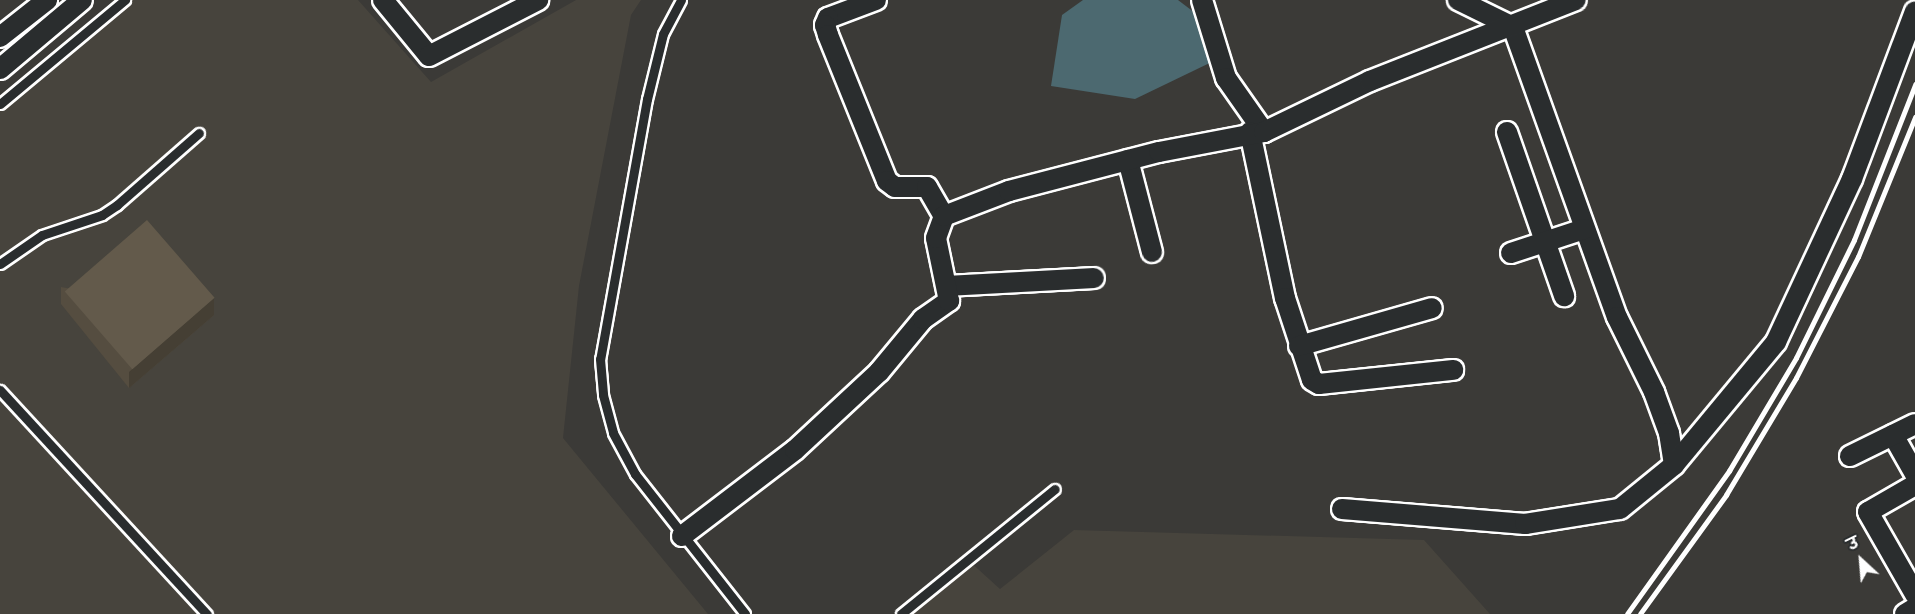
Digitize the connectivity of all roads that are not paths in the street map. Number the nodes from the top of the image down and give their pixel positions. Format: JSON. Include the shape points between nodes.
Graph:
{"nodes":[{"id":1,"x":47,"y":0,"type":"edge"},
{"id":2,"x":82,"y":0,"type":"edge"},
{"id":3,"x":125,"y":0,"type":"edge"},
{"id":4,"x":383,"y":0,"type":"edge"},
{"id":5,"x":538,"y":0,"type":"edge"},
{"id":6,"x":681,"y":0,"type":"edge"},
{"id":7,"x":876,"y":0,"type":"edge"},
{"id":8,"x":1202,"y":0,"type":"edge"},
{"id":9,"x":1458,"y":0,"type":"edge"},
{"id":10,"x":1576,"y":0,"type":"edge"},
{"id":11,"x":1915,"y":11,"type":"edge"},
{"id":12,"x":1513,"y":27,"type":"junction"},
{"id":13,"x":0,"y":37,"type":"edge"},
{"id":14,"x":0,"y":69,"type":"edge"},
{"id":15,"x":0,"y":104,"type":"edge"},
{"id":16,"x":1257,"y":132,"type":"junction"},
{"id":17,"x":1507,"y":132,"type":"dead end"},
{"id":18,"x":200,"y":133,"type":"dead end"},
{"id":19,"x":1128,"y":160,"type":"junction"},
{"id":20,"x":944,"y":216,"type":"junction"},
{"id":21,"x":1584,"y":229,"type":"junction"},
{"id":22,"x":1545,"y":242,"type":"junction"},
{"id":23,"x":1152,"y":252,"type":"dead end"},
{"id":24,"x":1511,"y":253,"type":"dead end"},
{"id":25,"x":0,"y":264,"type":"edge"},
{"id":26,"x":1095,"y":278,"type":"dead end"},
{"id":27,"x":947,"y":286,"type":"junction"},
{"id":28,"x":1564,"y":296,"type":"dead end"},
{"id":29,"x":1432,"y":308,"type":"dead end"},
{"id":30,"x":1299,"y":346,"type":"junction"},
{"id":31,"x":1453,"y":370,"type":"dead end"},
{"id":32,"x":0,"y":390,"type":"edge"},
{"id":33,"x":1915,"y":424,"type":"edge"},
{"id":34,"x":1893,"y":435,"type":"junction"},
{"id":35,"x":1850,"y":456,"type":"dead end"},
{"id":36,"x":1674,"y":465,"type":"junction"},
{"id":37,"x":1915,"y":474,"type":"edge"},
{"id":38,"x":1915,"y":485,"type":"edge"},
{"id":39,"x":1055,"y":489,"type":"dead end"},
{"id":40,"x":1342,"y":509,"type":"dead end"},
{"id":41,"x":682,"y":536,"type":"junction"},
{"id":42,"x":1915,"y":594,"type":"edge"},
{"id":43,"x":1915,"y":608,"type":"edge"},
{"id":44,"x":207,"y":614,"type":"edge"},
{"id":45,"x":745,"y":614,"type":"edge"},
{"id":46,"x":901,"y":614,"type":"edge"},
{"id":47,"x":1905,"y":614,"type":"edge"}],
"edges":[{"from":1,"to":13,"type":"street"},
{"from":2,"to":14,"type":"street"},
{"from":3,"to":15,"type":"lane"},
{"from":4,"to":5,"type":"street","via":[[429,56]]},
{"from":6,"to":41,"type":"lane","via":[[663,34],[647,99],[600,359],[603,395],[614,433],[635,474]]},
{"from":7,"to":20,"type":"street","via":[[828,18],[828,36],[887,181],[895,187],[927,187]]},
{"from":8,"to":16,"type":"street","via":[[1226,78]]},
{"from":9,"to":12,"type":"street"},
{"from":10,"to":12,"type":"street"},
{"from":11,"to":36,"type":"street","via":[[1852,179],[1776,342]]},
{"from":12,"to":16,"type":"street","via":[[1370,81]]},
{"from":12,"to":21,"type":"street"},
{"from":16,"to":19,"type":"street"},
{"from":16,"to":30,"type":"street","via":[[1275,254]]},
{"from":17,"to":22,"type":"street"},
{"from":18,"to":25,"type":"lane","via":[[102,215],[42,235]]},
{"from":19,"to":20,"type":"street","via":[[1009,191]]},
{"from":19,"to":23,"type":"street"},
{"from":20,"to":27,"type":"street","via":[[936,238]]},
{"from":21,"to":22,"type":"street"},
{"from":21,"to":36,"type":"street","via":[[1617,317],[1654,392],[1669,433]]},
{"from":22,"to":24,"type":"street"},
{"from":22,"to":28,"type":"street"},
{"from":26,"to":27,"type":"street"},
{"from":27,"to":41,"type":"street","via":[[949,301],[923,319],[879,372],[795,450]]},
{"from":29,"to":30,"type":"street"},
{"from":30,"to":31,"type":"street","via":[[1308,375],[1319,384]]},
{"from":32,"to":44,"type":"lane"},
{"from":33,"to":34,"type":"street"},
{"from":34,"to":35,"type":"street"},
{"from":34,"to":37,"type":"street"},
{"from":36,"to":40,"type":"street","via":[[1620,509],[1525,524]]},
{"from":38,"to":42,"type":"street","via":[[1868,512]]},
{"from":39,"to":46,"type":"lane"},
{"from":41,"to":45,"type":"lane"},
{"from":43,"to":47,"type":"street"}]}
